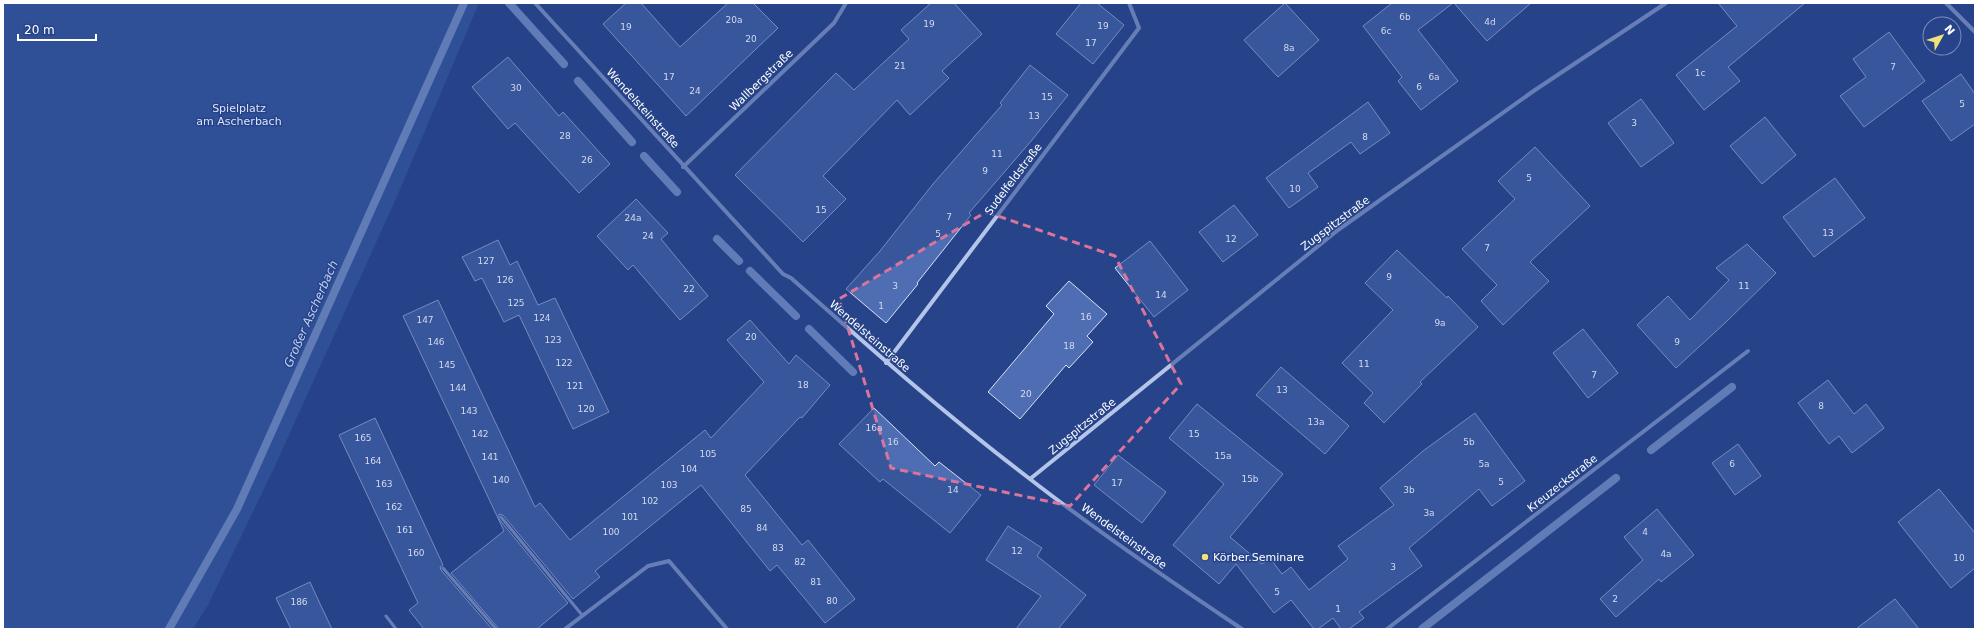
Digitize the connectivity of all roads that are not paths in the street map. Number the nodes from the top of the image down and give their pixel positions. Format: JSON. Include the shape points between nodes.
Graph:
{"nodes":[{"id":1,"x":535,"y":3,"type":"edge"},
{"id":2,"x":846,"y":3,"type":"edge"},
{"id":3,"x":1129,"y":3,"type":"edge"},
{"id":4,"x":1666,"y":3,"type":"edge"},
{"id":5,"x":1946,"y":3,"type":"edge"},
{"id":6,"x":1975,"y":32,"type":"edge"},
{"id":7,"x":683,"y":167,"type":"junction"},
{"id":8,"x":1748,"y":351,"type":"dead end"},
{"id":9,"x":886,"y":363,"type":"junction"},
{"id":10,"x":1030,"y":479,"type":"junction"},
{"id":11,"x":501,"y":517,"type":"dead end"},
{"id":12,"x":443,"y":568,"type":"dead end"},
{"id":13,"x":386,"y":616,"type":"dead end"},
{"id":14,"x":582,"y":616,"type":"junction"},
{"id":15,"x":396,"y":629,"type":"edge"},
{"id":16,"x":496,"y":629,"type":"edge"},
{"id":17,"x":565,"y":629,"type":"edge"},
{"id":18,"x":726,"y":629,"type":"edge"},
{"id":19,"x":1242,"y":629,"type":"edge"},
{"id":20,"x":1387,"y":629,"type":"edge"}],
"edges":[{"from":1,"to":7,"type":"street","name":"Wendelsteinstraße"},
{"from":2,"to":7,"type":"street","name":"Wallbergstraße","via":[[834,22]]},
{"from":3,"to":9,"type":"street","name":"Sudelfeldstraße","via":[[1139,28]]},
{"from":4,"to":10,"type":"street","name":"Zugspitzstraße","via":[[1535,90],[1338,230]]},
{"from":5,"to":6,"type":"street"},
{"from":7,"to":9,"type":"street","name":"Wendelsteinstraße","via":[[783,274],[791,278]]},
{"from":8,"to":20,"type":"street","name":"Kreuzeckstraße"},
{"from":9,"to":10,"type":"street","name":"Wendelsteinstraße"},
{"from":10,"to":19,"type":"street","name":"Wendelsteinstraße"},
{"from":11,"to":14,"type":"lane"},
{"from":12,"to":16,"type":"lane"},
{"from":13,"to":15,"type":"lane"},
{"from":14,"to":17,"type":"street"},
{"from":14,"to":18,"type":"street","via":[[648,566],[669,561]]}]}
